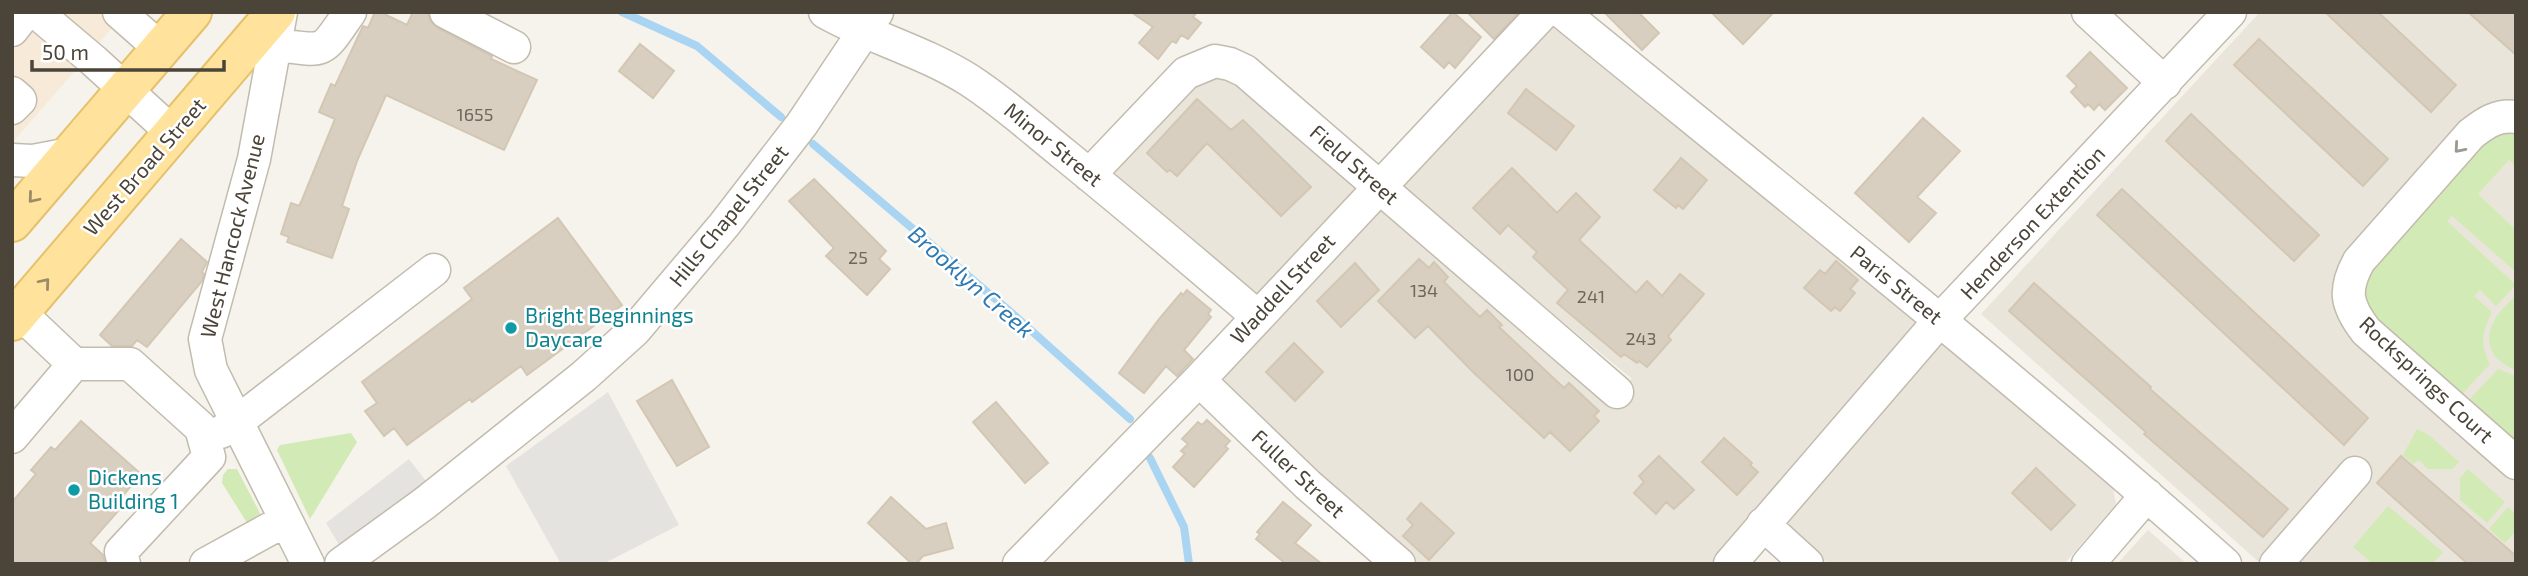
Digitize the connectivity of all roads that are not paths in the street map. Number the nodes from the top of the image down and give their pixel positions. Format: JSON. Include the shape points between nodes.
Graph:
{"nodes":[{"id":1,"x":26,"y":12,"type":"edge"},
{"id":2,"x":36,"y":12,"type":"edge"},
{"id":3,"x":119,"y":12,"type":"edge"},
{"id":4,"x":192,"y":12,"type":"edge"},
{"id":5,"x":350,"y":12,"type":"edge"},
{"id":6,"x":446,"y":12,"type":"edge"},
{"id":7,"x":825,"y":12,"type":"edge"},
{"id":8,"x":1544,"y":12,"type":"edge"},
{"id":9,"x":1562,"y":12,"type":"edge"},
{"id":10,"x":2088,"y":12,"type":"edge"},
{"id":11,"x":2230,"y":12,"type":"edge"},
{"id":12,"x":870,"y":21,"type":"edge"},
{"id":13,"x":278,"y":23,"type":"edge"},
{"id":14,"x":12,"y":30,"type":"edge"},
{"id":15,"x":514,"y":47,"type":"dead end"},
{"id":16,"x":161,"y":49,"type":"junction"},
{"id":17,"x":2165,"y":83,"type":"junction"},
{"id":18,"x":126,"y":91,"type":"junction"},
{"id":19,"x":12,"y":93,"type":"edge"},
{"id":20,"x":12,"y":108,"type":"edge"},
{"id":21,"x":2516,"y":117,"type":"edge"},
{"id":22,"x":173,"y":134,"type":"junction"},
{"id":23,"x":70,"y":154,"type":"junction"},
{"id":24,"x":12,"y":160,"type":"edge"},
{"id":25,"x":1089,"y":175,"type":"junction"},
{"id":26,"x":1380,"y":186,"type":"junction"},
{"id":27,"x":12,"y":222,"type":"edge"},
{"id":28,"x":434,"y":270,"type":"dead end"},
{"id":29,"x":1257,"y":316,"type":"junction"},
{"id":30,"x":16,"y":317,"type":"edge"},
{"id":31,"x":1940,"y":320,"type":"junction"},
{"id":32,"x":74,"y":364,"type":"junction"},
{"id":33,"x":1199,"y":380,"type":"junction"},
{"id":34,"x":1617,"y":392,"type":"dead end"},
{"id":35,"x":237,"y":422,"type":"junction"},
{"id":36,"x":12,"y":437,"type":"edge"},
{"id":37,"x":205,"y":442,"type":"junction"},
{"id":38,"x":2516,"y":463,"type":"edge"},
{"id":39,"x":2355,"y":473,"type":"dead end"},
{"id":40,"x":2147,"y":495,"type":"junction"},
{"id":41,"x":286,"y":520,"type":"junction"},
{"id":42,"x":1763,"y":524,"type":"junction"},
{"id":43,"x":124,"y":564,"type":"edge"},
{"id":44,"x":206,"y":564,"type":"edge"},
{"id":45,"x":308,"y":564,"type":"edge"},
{"id":46,"x":341,"y":564,"type":"edge"},
{"id":47,"x":1020,"y":564,"type":"edge"},
{"id":48,"x":1399,"y":564,"type":"edge"},
{"id":49,"x":1730,"y":564,"type":"edge"},
{"id":50,"x":1807,"y":564,"type":"edge"},
{"id":51,"x":2088,"y":564,"type":"edge"},
{"id":52,"x":2225,"y":564,"type":"edge"},
{"id":53,"x":2276,"y":564,"type":"edge"}],
"edges":[{"from":1,"to":14,"type":"street"},
{"from":2,"to":18,"type":"street"},
{"from":3,"to":16,"type":"street"},
{"from":4,"to":16,"type":"main road"},
{"from":5,"to":13,"type":"street","via":[[327,45],[316,50]]},
{"from":6,"to":15,"type":"street"},
{"from":7,"to":12,"type":"street","name":"Minor Street"},
{"from":8,"to":26,"type":"street","name":"Waddell Street"},
{"from":9,"to":31,"type":"street","name":"Paris Street"},
{"from":10,"to":17,"type":"street"},
{"from":11,"to":17,"type":"street","name":"Henderson Extention"},
{"from":12,"to":25,"type":"street","name":"Minor Street","via":[[969,80]]},
{"from":12,"to":46,"type":"street","name":"Hills Chapel Street","via":[[794,134],[635,330],[446,486]]},
{"from":13,"to":22,"type":"main road","name":"West Broad Street"},
{"from":13,"to":35,"type":"street","name":"West Hancock Avenue","via":[[254,159],[205,339],[211,370]]},
{"from":16,"to":18,"type":"main road"},
{"from":17,"to":31,"type":"street","name":"Henderson Extention"},
{"from":18,"to":22,"type":"street"},
{"from":18,"to":23,"type":"main road"},
{"from":19,"to":20,"type":"street","via":[[20,100]]},
{"from":21,"to":38,"type":"street","name":"Rocksprings Court","one_way":true,"via":[[2498,117],[2472,134],[2359,261],[2349,288],[2349,302],[2366,331]]},
{"from":30,"to":22,"type":"main road","name":"West Broad Street","one_way":true},
{"from":23,"to":24,"type":"street"},
{"from":23,"to":27,"type":"main road","one_way":true},
{"from":25,"to":26,"type":"street","name":"Field Street","via":[[1186,73],[1215,61],[1244,71]]},
{"from":25,"to":29,"type":"street","name":"Minor Street"},
{"from":26,"to":29,"type":"street","name":"Waddell Street"},
{"from":26,"to":34,"type":"street","name":"Field Street"},
{"from":28,"to":35,"type":"street"},
{"from":29,"to":33,"type":"street","name":"Waddell Street"},
{"from":30,"to":32,"type":"street"},
{"from":31,"to":40,"type":"street","name":"Paris Street"},
{"from":31,"to":42,"type":"street","name":"Henderson Extention"},
{"from":32,"to":36,"type":"street"},
{"from":32,"to":37,"type":"street","via":[[130,363],[201,428]]},
{"from":33,"to":47,"type":"street","name":"Waddell Street"},
{"from":33,"to":48,"type":"street","name":"Fuller Street"},
{"from":35,"to":37,"type":"street"},
{"from":35,"to":41,"type":"street","name":"West Hancock Avenue"},
{"from":37,"to":43,"type":"street","via":[[209,457],[121,552]]},
{"from":39,"to":53,"type":"street"},
{"from":40,"to":51,"type":"street"},
{"from":40,"to":52,"type":"street","name":"Paris Street"},
{"from":41,"to":44,"type":"street"},
{"from":41,"to":45,"type":"street","name":"West Hancock Avenue"},
{"from":42,"to":49,"type":"street","name":"Henderson Extention"},
{"from":42,"to":50,"type":"street"}]}
